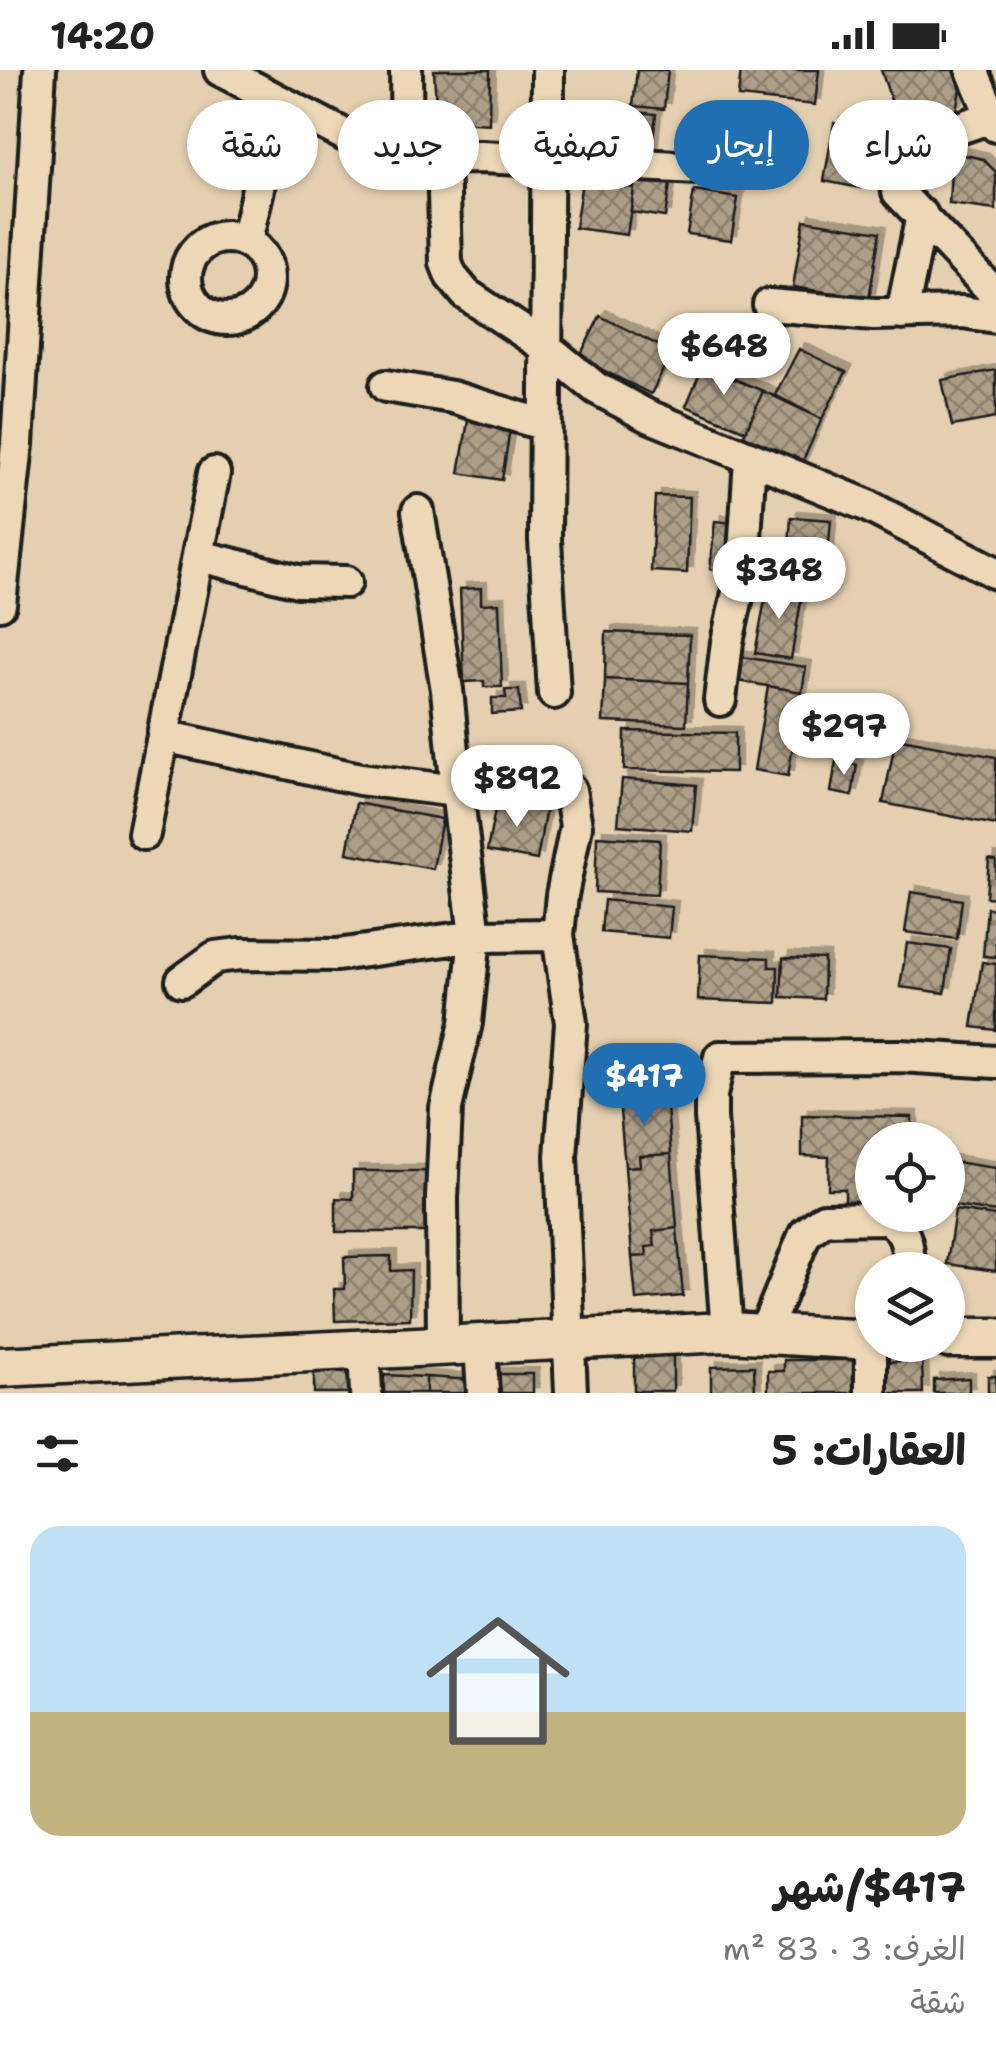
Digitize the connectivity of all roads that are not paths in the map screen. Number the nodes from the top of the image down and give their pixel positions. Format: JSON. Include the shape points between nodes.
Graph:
{"nodes":[{"id":1,"x":40,"y":70,"type":"edge"},
{"id":2,"x":220,"y":70,"type":"edge"},
{"id":3,"x":406,"y":70,"type":"edge"},
{"id":4,"x":548,"y":70,"type":"edge"},
{"id":5,"x":972,"y":70,"type":"edge"},
{"id":6,"x":275,"y":100,"type":"edge"},
{"id":7,"x":406,"y":100,"type":"edge"},
{"id":8,"x":547,"y":100,"type":"edge"},
{"id":9,"x":994,"y":121,"type":"edge"},
{"id":10,"x":258,"y":190,"type":"edge"},
{"id":11,"x":443,"y":190,"type":"edge"},
{"id":12,"x":546,"y":190,"type":"edge"},
{"id":13,"x":922,"y":215,"type":"junction"},
{"id":14,"x":246,"y":242,"type":"dead end"},
{"id":15,"x":996,"y":295,"type":"edge"},
{"id":16,"x":13,"y":300,"type":"edge"},
{"id":17,"x":769,"y":305,"type":"dead end"},
{"id":18,"x":902,"y":314,"type":"junction"},
{"id":19,"x":996,"y":316,"type":"edge"},
{"id":20,"x":546,"y":347,"type":"junction"},
{"id":21,"x":386,"y":386,"type":"dead end"},
{"id":22,"x":544,"y":425,"type":"junction"},
{"id":23,"x":750,"y":458,"type":"junction"},
{"id":24,"x":214,"y":473,"type":"dead end"},
{"id":25,"x":418,"y":512,"type":"dead end"},
{"id":26,"x":200,"y":556,"type":"junction"},
{"id":27,"x":996,"y":573,"type":"edge"},
{"id":28,"x":346,"y":582,"type":"dead end"},
{"id":29,"x":0,"y":604,"type":"edge"},
{"id":30,"x":554,"y":693,"type":"dead end"},
{"id":31,"x":720,"y":700,"type":"dead end"},
{"id":32,"x":164,"y":736,"type":"junction"},
{"id":33,"x":458,"y":791,"type":"junction"},
{"id":34,"x":144,"y":834,"type":"dead end"},
{"id":35,"x":558,"y":935,"type":"junction"},
{"id":36,"x":475,"y":936,"type":"junction"},
{"id":37,"x":182,"y":981,"type":"dead end"},
{"id":38,"x":996,"y":1062,"type":"edge"},
{"id":39,"x":908,"y":1252,"type":"edge"},
{"id":40,"x":745,"y":1333,"type":"junction"},
{"id":41,"x":965,"y":1338,"type":"edge"},
{"id":42,"x":996,"y":1338,"type":"edge"},
{"id":43,"x":855,"y":1339,"type":"edge"},
{"id":44,"x":570,"y":1340,"type":"junction"},
{"id":45,"x":462,"y":1346,"type":"junction"},
{"id":46,"x":364,"y":1348,"type":"junction"},
{"id":47,"x":872,"y":1362,"type":"edge"},
{"id":48,"x":0,"y":1367,"type":"edge"},
{"id":49,"x":366,"y":1393,"type":"edge"},
{"id":50,"x":482,"y":1393,"type":"edge"},
{"id":51,"x":571,"y":1393,"type":"edge"},
{"id":52,"x":871,"y":1393,"type":"edge"}],
"edges":[{"from":1,"to":16,"type":"street","via":[[34,196]]},
{"from":2,"to":6,"type":"street"},
{"from":3,"to":7,"type":"street"},
{"from":4,"to":8,"type":"street"},
{"from":5,"to":9,"type":"street"},
{"from":9,"to":13,"type":"street","via":[[897,153],[898,192]]},
{"from":10,"to":14,"type":"street"},
{"from":11,"to":20,"type":"street","via":[[451,276],[466,294]]},
{"from":12,"to":20,"type":"street"},
{"from":13,"to":15,"type":"street"},
{"from":13,"to":18,"type":"street"},
{"from":16,"to":29,"type":"street","via":[[18,444]]},
{"from":17,"to":18,"type":"street"},
{"from":18,"to":19,"type":"street"},
{"from":20,"to":22,"type":"street"},
{"from":20,"to":23,"type":"street","via":[[596,388]]},
{"from":21,"to":22,"type":"street","via":[[452,396]]},
{"from":22,"to":30,"type":"street"},
{"from":23,"to":27,"type":"street","via":[[866,505]]},
{"from":23,"to":31,"type":"street","via":[[743,570]]},
{"from":24,"to":26,"type":"street"},
{"from":25,"to":33,"type":"street"},
{"from":26,"to":28,"type":"street","via":[[298,580]]},
{"from":26,"to":32,"type":"street"},
{"from":32,"to":33,"type":"street","via":[[360,779]]},
{"from":32,"to":34,"type":"street"},
{"from":33,"to":35,"type":"street","via":[[538,780],[570,790],[576,826]]},
{"from":33,"to":36,"type":"street"},
{"from":35,"to":36,"type":"street"},
{"from":35,"to":44,"type":"street","via":[[571,1023],[561,1156]]},
{"from":36,"to":37,"type":"street","via":[[337,955],[215,957]]},
{"from":36,"to":45,"type":"street","via":[[466,1023],[446,1108],[442,1198]]},
{"from":38,"to":40,"type":"street","via":[[720,1057],[711,1117]]},
{"from":39,"to":40,"type":"street","via":[[894,1221],[824,1218],[804,1234]]},
{"from":40,"to":43,"type":"main road"},
{"from":40,"to":44,"type":"main road"},
{"from":41,"to":42,"type":"main road"},
{"from":44,"to":45,"type":"main road"},
{"from":44,"to":51,"type":"street"},
{"from":45,"to":46,"type":"main road"},
{"from":45,"to":50,"type":"street"},
{"from":46,"to":48,"type":"main road"},
{"from":46,"to":49,"type":"street"},
{"from":47,"to":52,"type":"street"}]}
